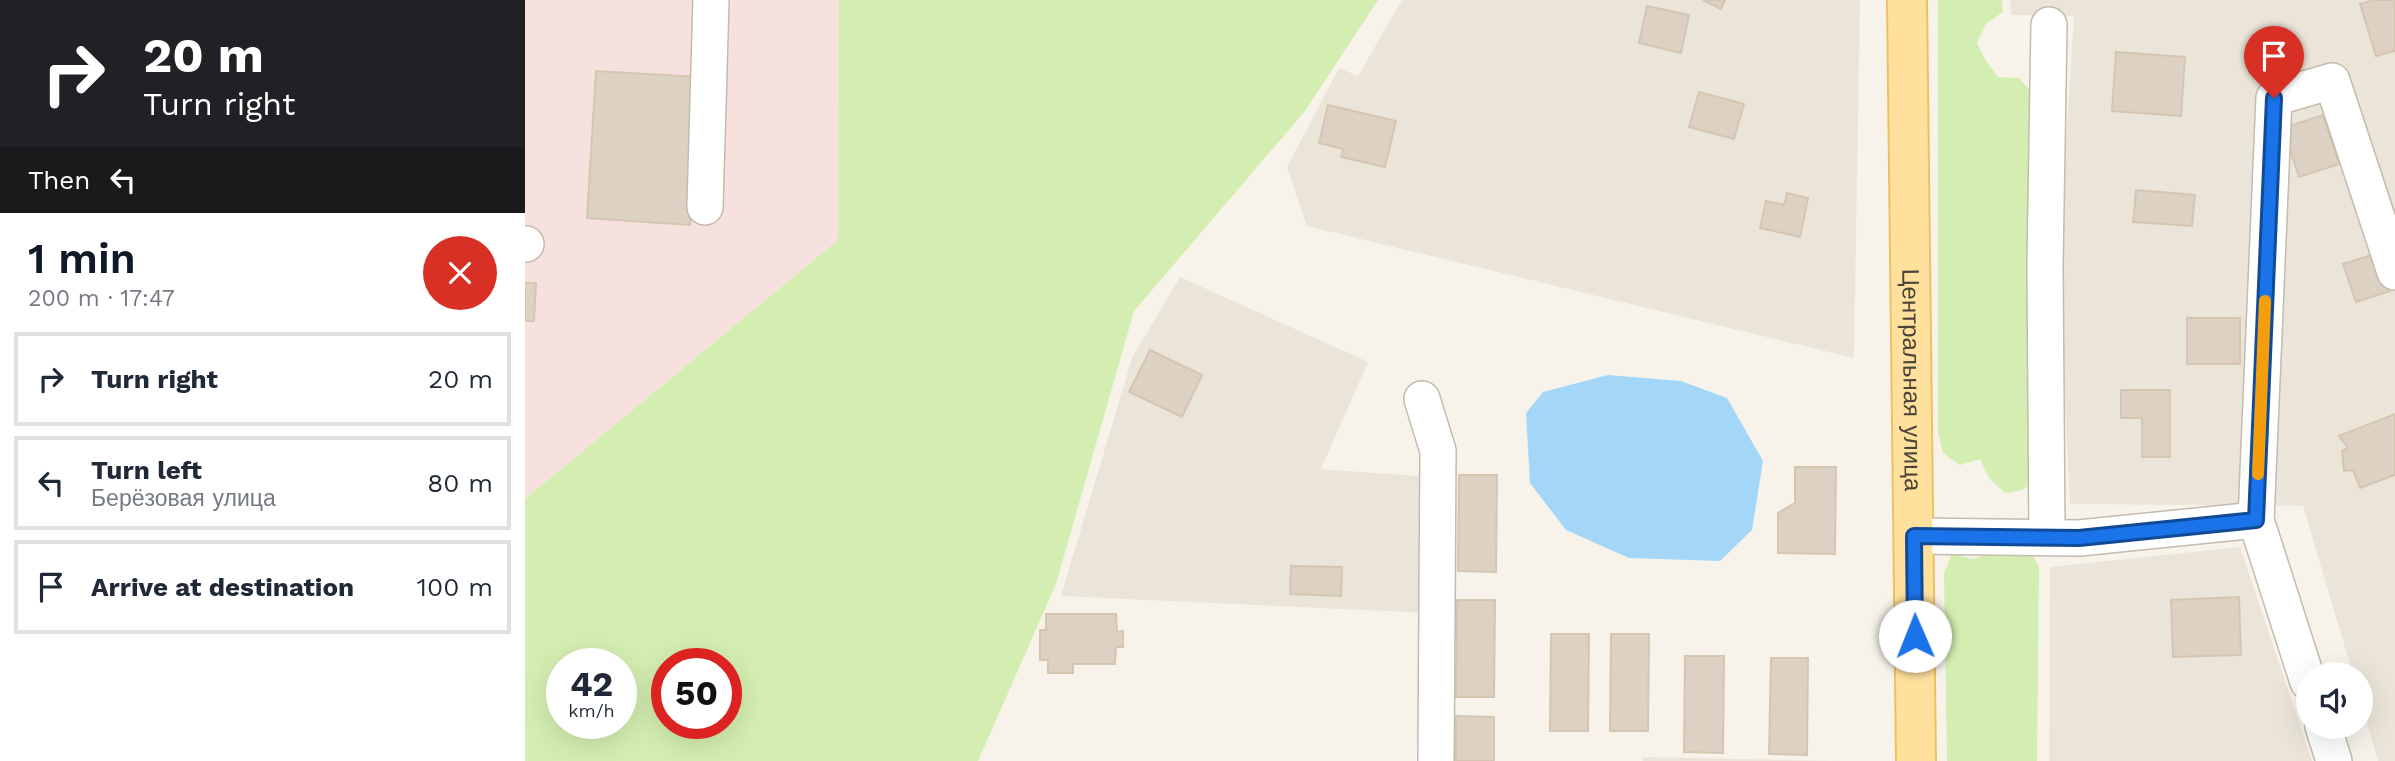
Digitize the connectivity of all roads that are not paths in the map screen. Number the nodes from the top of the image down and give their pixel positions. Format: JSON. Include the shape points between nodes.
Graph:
{"nodes":[{"id":1,"x":711,"y":0,"type":"edge"},
{"id":2,"x":1907,"y":0,"type":"edge"},
{"id":3,"x":2049,"y":25,"type":"dead end"},
{"id":4,"x":705,"y":207,"type":"dead end"},
{"id":5,"x":2395,"y":272,"type":"edge"},
{"id":6,"x":1422,"y":399,"type":"dead end"},
{"id":7,"x":2256,"y":520,"type":"junction"},
{"id":8,"x":1914,"y":536,"type":"junction"},
{"id":9,"x":2047,"y":537,"type":"junction"},
{"id":10,"x":2302,"y":662,"type":"edge"},
{"id":11,"x":2327,"y":739,"type":"edge"},
{"id":12,"x":1436,"y":761,"type":"edge"},
{"id":13,"x":1916,"y":761,"type":"edge"},
{"id":14,"x":2334,"y":761,"type":"edge"}],
"edges":[{"from":1,"to":4,"type":"street"},
{"from":2,"to":8,"type":"main road","name":"Центральная улица"},
{"from":3,"to":9,"type":"street"},
{"from":5,"to":7,"type":"street","via":[[2332,81],[2274,98]]},
{"from":6,"to":12,"type":"street","via":[[1438,452]]},
{"from":7,"to":9,"type":"street","via":[[2079,538]]},
{"from":7,"to":10,"type":"street"},
{"from":8,"to":9,"type":"street"},
{"from":8,"to":13,"type":"main road","name":"Центральная улица"},
{"from":11,"to":14,"type":"street"}]}
